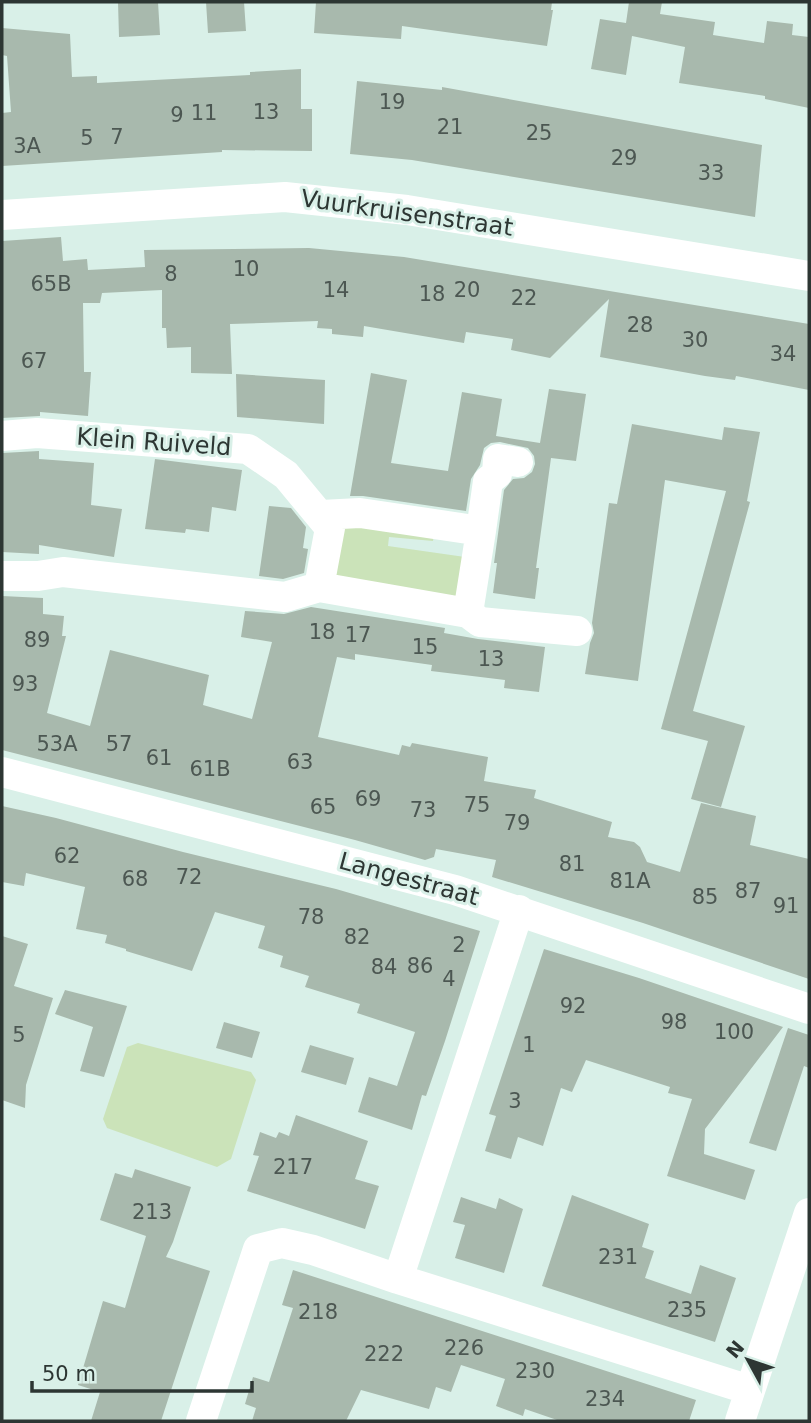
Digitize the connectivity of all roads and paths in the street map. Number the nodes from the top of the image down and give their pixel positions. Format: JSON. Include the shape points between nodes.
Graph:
{"nodes":[{"id":1,"x":2,"y":215,"type":"edge"},
{"id":2,"x":809,"y":276,"type":"edge"},
{"id":3,"x":2,"y":436,"type":"edge"},
{"id":4,"x":518,"y":462,"type":"dead end"},
{"id":5,"x":321,"y":515,"type":"junction"},
{"id":6,"x":481,"y":531,"type":"junction"},
{"id":7,"x":2,"y":576,"type":"edge"},
{"id":8,"x":319,"y":587,"type":"junction"},
{"id":9,"x":468,"y":612,"type":"junction"},
{"id":10,"x":577,"y":631,"type":"dead end"},
{"id":11,"x":2,"y":772,"type":"edge"},
{"id":12,"x":519,"y":910,"type":"junction"},
{"id":13,"x":809,"y":1009,"type":"edge"},
{"id":14,"x":809,"y":1213,"type":"edge"},
{"id":15,"x":398,"y":1279,"type":"junction"},
{"id":16,"x":750,"y":1390,"type":"junction"},
{"id":17,"x":201,"y":1421,"type":"edge"},
{"id":18,"x":740,"y":1421,"type":"edge"}],
"edges":[{"from":1,"to":2,"type":"street","name":"Vuurkruisenstraat","via":[[285,197],[407,210]]},
{"from":3,"to":5,"type":"street","name":"Klein Ruiveld","via":[[37,433],[248,449],[286,475]]},
{"from":4,"to":6,"type":"street","via":[[498,459],[497,474],[488,481]]},
{"from":5,"to":6,"type":"street","via":[[360,513]]},
{"from":5,"to":8,"type":"street","via":[[330,528]]},
{"from":6,"to":9,"type":"street"},
{"from":7,"to":8,"type":"street","via":[[63,572],[285,597]]},
{"from":8,"to":9,"type":"street"},
{"from":9,"to":10,"type":"street","via":[[480,622]]},
{"from":11,"to":12,"type":"street","name":"Langestraat"},
{"from":12,"to":13,"type":"street","name":"Langestraat"},
{"from":12,"to":15,"type":"street"},
{"from":14,"to":16,"type":"street"},
{"from":15,"to":16,"type":"street"},
{"from":15,"to":17,"type":"street","via":[[282,1242],[258,1249]]},
{"from":16,"to":18,"type":"street"}]}
